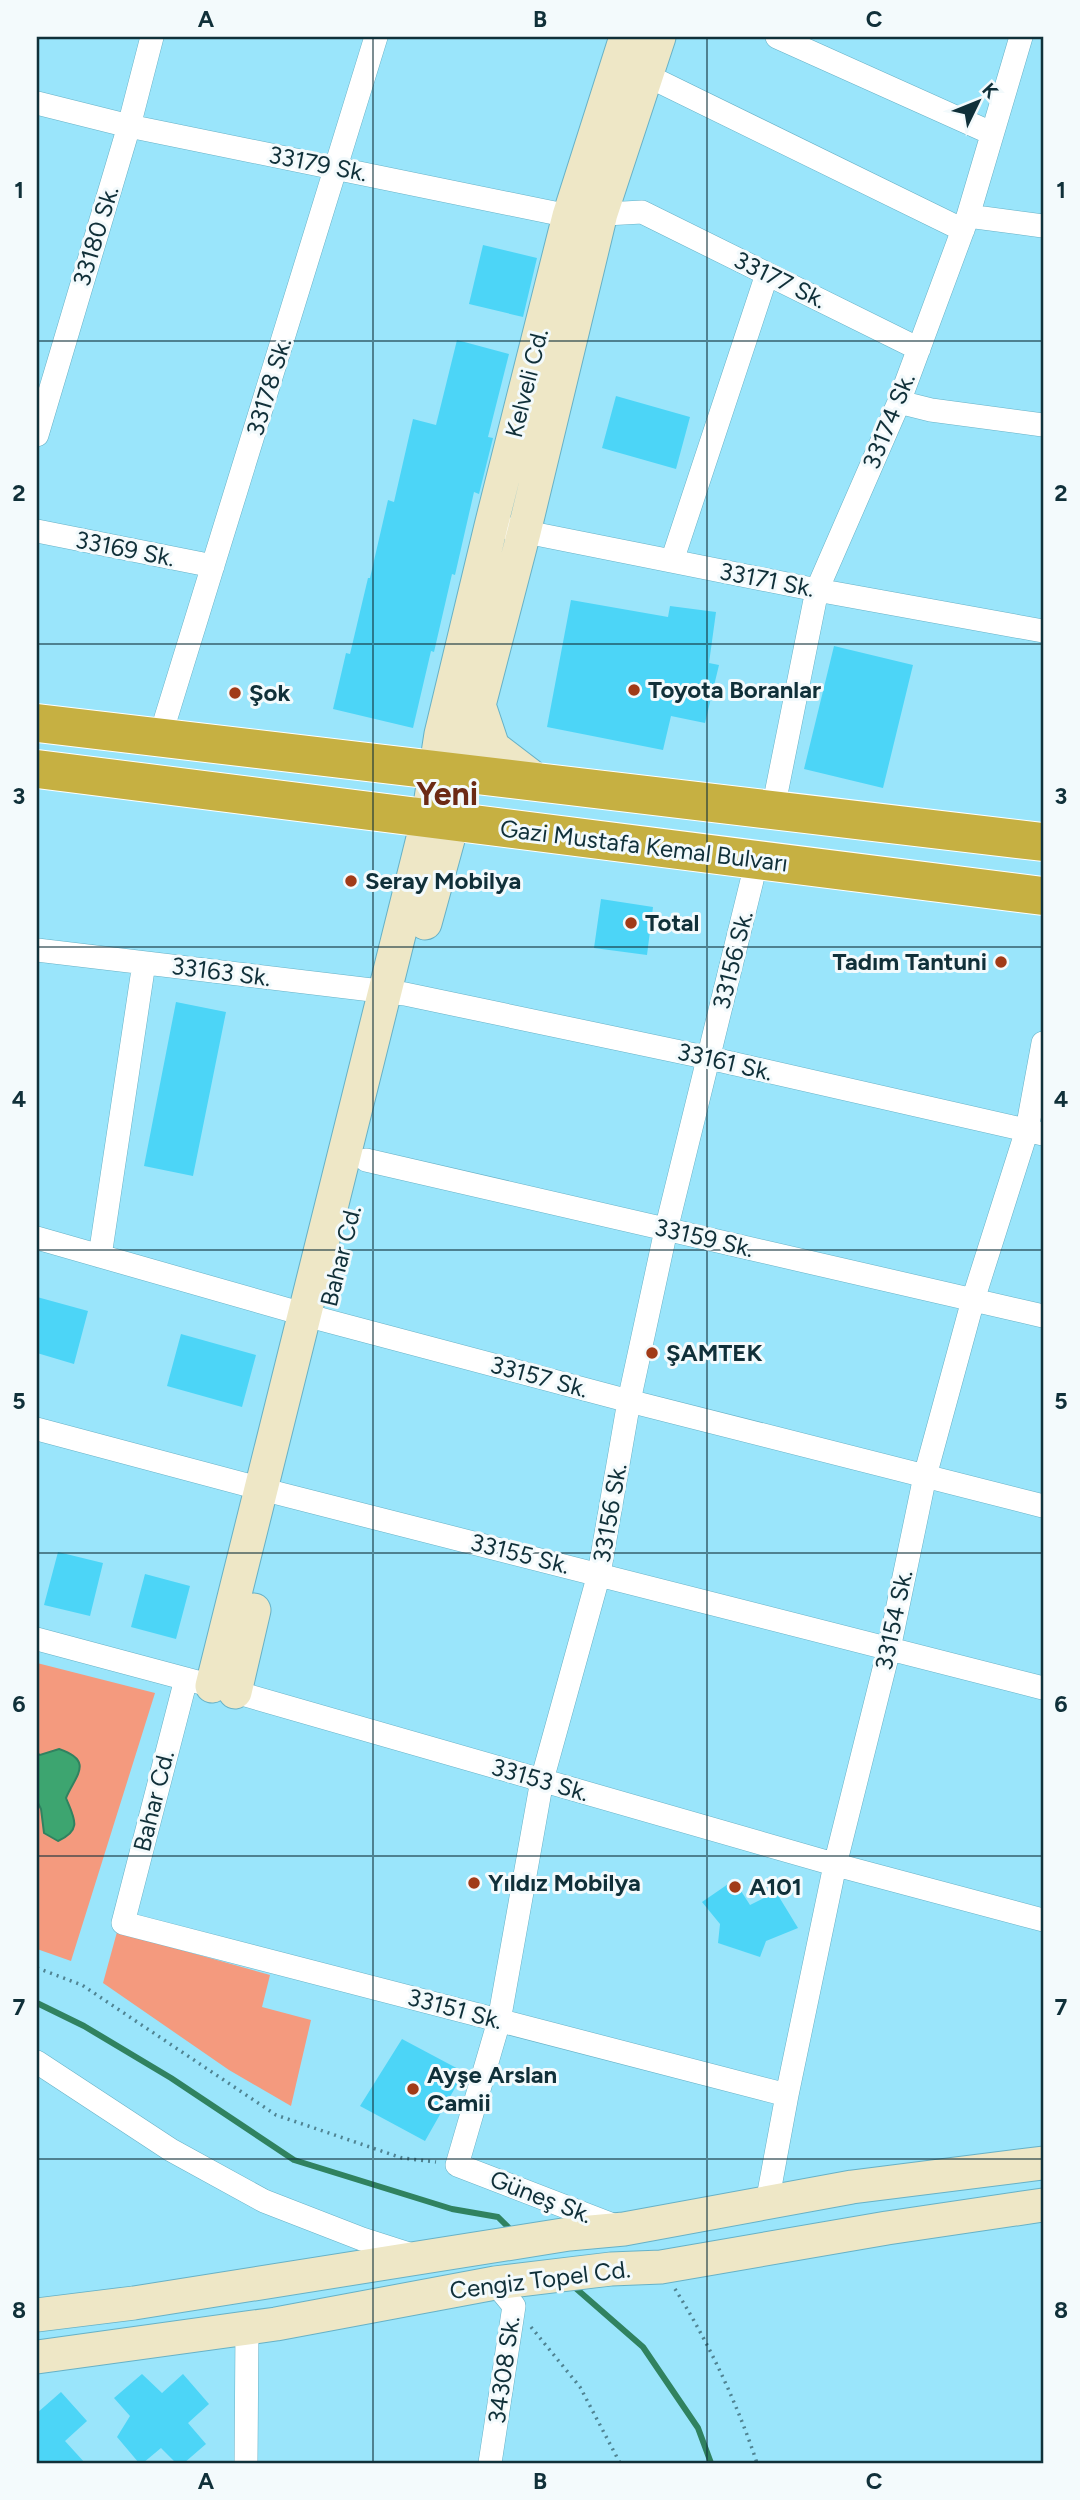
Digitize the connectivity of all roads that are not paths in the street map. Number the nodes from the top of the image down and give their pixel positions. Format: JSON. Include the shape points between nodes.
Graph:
{"nodes":[{"id":1,"x":152,"y":37,"type":"edge"},
{"id":2,"x":376,"y":37,"type":"edge"},
{"id":3,"x":626,"y":37,"type":"edge"},
{"id":4,"x":659,"y":37,"type":"edge"},
{"id":5,"x":777,"y":37,"type":"edge"},
{"id":6,"x":1021,"y":37,"type":"edge"},
{"id":7,"x":646,"y":75,"type":"junction"},
{"id":8,"x":37,"y":103,"type":"edge"},
{"id":9,"x":129,"y":126,"type":"junction"},
{"id":10,"x":991,"y":134,"type":"junction"},
{"id":11,"x":337,"y":168,"type":"junction"},
{"id":12,"x":642,"y":212,"type":"joint"},
{"id":13,"x":585,"y":215,"type":"junction"},
{"id":14,"x":965,"y":223,"type":"junction"},
{"id":15,"x":1043,"y":226,"type":"edge"},
{"id":16,"x":767,"y":274,"type":"junction"},
{"id":17,"x":919,"y":348,"type":"junction"},
{"id":18,"x":899,"y":402,"type":"junction"},
{"id":19,"x":1043,"y":425,"type":"edge"},
{"id":20,"x":37,"y":435,"type":"edge"},
{"id":21,"x":491,"y":526,"type":"junction"},
{"id":22,"x":37,"y":531,"type":"edge"},
{"id":23,"x":524,"y":531,"type":"junction"},
{"id":24,"x":672,"y":561,"type":"junction"},
{"id":25,"x":213,"y":566,"type":"junction"},
{"id":26,"x":817,"y":590,"type":"junction"},
{"id":27,"x":1043,"y":631,"type":"edge"},
{"id":28,"x":477,"y":720,"type":"junction"},
{"id":29,"x":37,"y":723,"type":"edge"},
{"id":30,"x":160,"y":737,"type":"junction"},
{"id":31,"x":448,"y":759,"type":"junction"},
{"id":32,"x":37,"y":769,"type":"edge"},
{"id":33,"x":540,"y":783,"type":"junction"},
{"id":34,"x":772,"y":809,"type":"junction"},
{"id":35,"x":441,"y":820,"type":"junction"},
{"id":36,"x":1043,"y":842,"type":"edge"},
{"id":37,"x":757,"y":860,"type":"junction"},
{"id":38,"x":1043,"y":896,"type":"edge"},
{"id":39,"x":37,"y":950,"type":"edge"},
{"id":40,"x":144,"y":963,"type":"junction"},
{"id":41,"x":395,"y":993,"type":"junction"},
{"id":42,"x":1043,"y":1043,"type":"edge"},
{"id":43,"x":709,"y":1058,"type":"junction"},
{"id":44,"x":1035,"y":1132,"type":"edge"},
{"id":45,"x":366,"y":1160,"type":"junction"},
{"id":46,"x":666,"y":1230,"type":"junction"},
{"id":47,"x":37,"y":1238,"type":"edge"},
{"id":48,"x":100,"y":1256,"type":"junction"},
{"id":49,"x":974,"y":1300,"type":"junction"},
{"id":50,"x":1043,"y":1316,"type":"edge"},
{"id":51,"x":314,"y":1317,"type":"junction"},
{"id":52,"x":629,"y":1401,"type":"junction"},
{"id":53,"x":37,"y":1429,"type":"edge"},
{"id":54,"x":925,"y":1476,"type":"junction"},
{"id":55,"x":271,"y":1491,"type":"junction"},
{"id":56,"x":1043,"y":1506,"type":"edge"},
{"id":57,"x":599,"y":1574,"type":"junction"},
{"id":58,"x":37,"y":1639,"type":"edge"},
{"id":59,"x":889,"y":1649,"type":"junction"},
{"id":60,"x":211,"y":1686,"type":"junction"},
{"id":61,"x":1043,"y":1688,"type":"edge"},
{"id":62,"x":542,"y":1780,"type":"junction"},
{"id":63,"x":835,"y":1865,"type":"junction"},
{"id":64,"x":1043,"y":1920,"type":"edge"},
{"id":65,"x":123,"y":1923,"type":"joint"},
{"id":66,"x":499,"y":2021,"type":"junction"},
{"id":67,"x":37,"y":2062,"type":"edge"},
{"id":68,"x":787,"y":2095,"type":"junction"},
{"id":69,"x":1043,"y":2163,"type":"edge"},
{"id":70,"x":457,"y":2165,"type":"joint"},
{"id":71,"x":767,"y":2203,"type":"junction"},
{"id":72,"x":1043,"y":2205,"type":"edge"},
{"id":73,"x":624,"y":2229,"type":"junction"},
{"id":74,"x":420,"y":2257,"type":"junction"},
{"id":75,"x":504,"y":2295,"type":"junction"},
{"id":76,"x":37,"y":2315,"type":"edge"},
{"id":77,"x":247,"y":2328,"type":"junction"},
{"id":78,"x":37,"y":2357,"type":"edge"},
{"id":79,"x":246,"y":2463,"type":"edge"},
{"id":80,"x":490,"y":2463,"type":"edge"}],
"edges":[{"from":1,"to":9,"type":"street","name":"33180 Sk."},
{"from":2,"to":11,"type":"street","name":"33178 Sk."},
{"from":3,"to":13,"type":"street","name":"Kelveli Cd."},
{"from":4,"to":7,"type":"street","name":"Kelveli Cd."},
{"from":5,"to":10,"type":"street"},
{"from":6,"to":10,"type":"street","name":"33174 Sk."},
{"from":7,"to":13,"type":"street","name":"Kelveli Cd."},
{"from":7,"to":14,"type":"street"},
{"from":8,"to":9,"type":"street","name":"33179 Sk."},
{"from":9,"to":11,"type":"street","name":"33179 Sk."},
{"from":9,"to":20,"type":"street","name":"33180 Sk."},
{"from":10,"to":14,"type":"street","name":"33174 Sk."},
{"from":11,"to":13,"type":"street","name":"33179 Sk."},
{"from":11,"to":25,"type":"street","name":"33178 Sk."},
{"from":12,"to":13,"type":"street","name":"33179 Sk."},
{"from":12,"to":16,"type":"street","name":"33177 Sk."},
{"from":13,"to":21,"type":"street","name":"Kelveli Cd."},
{"from":13,"to":23,"type":"street","name":"Kelveli Cd."},
{"from":14,"to":15,"type":"street"},
{"from":14,"to":17,"type":"street","name":"33174 Sk."},
{"from":16,"to":17,"type":"street","name":"33177 Sk."},
{"from":16,"to":24,"type":"street"},
{"from":17,"to":18,"type":"street","name":"33174 Sk."},
{"from":18,"to":19,"type":"street"},
{"from":18,"to":26,"type":"street","name":"33174 Sk."},
{"from":21,"to":23,"type":"street","name":"33171 Sk."},
{"from":21,"to":31,"type":"street","name":"Kelveli Cd."},
{"from":22,"to":25,"type":"street","name":"33169 Sk."},
{"from":23,"to":24,"type":"street","name":"33171 Sk."},
{"from":23,"to":28,"type":"street","name":"Kelveli Cd."},
{"from":24,"to":26,"type":"street","name":"33171 Sk."},
{"from":25,"to":30,"type":"street","name":"33178 Sk."},
{"from":26,"to":27,"type":"street","name":"33171 Sk."},
{"from":26,"to":34,"type":"street","name":"33174 Sk."},
{"from":28,"to":31,"type":"street","name":"Kelveli Cd."},
{"from":28,"to":33,"type":"street","via":[[493,747]]},
{"from":29,"to":30,"type":"highway","name":"Gazi Mustafa Kemal Bulvarı"},
{"from":30,"to":31,"type":"highway","name":"Gazi Mustafa Kemal Bulvarı"},
{"from":31,"to":33,"type":"highway","name":"Gazi Mustafa Kemal Bulvarı"},
{"from":31,"to":35,"type":"street","name":"Kelveli Cd."},
{"from":32,"to":35,"type":"highway","name":"Gazi Mustafa Kemal Bulvarı"},
{"from":33,"to":34,"type":"highway","name":"Gazi Mustafa Kemal Bulvarı"},
{"from":34,"to":36,"type":"highway","name":"Gazi Mustafa Kemal Bulvarı"},
{"from":35,"to":37,"type":"highway","name":"Gazi Mustafa Kemal Bulvarı"},
{"from":35,"to":41,"type":"street","name":"Bahar Cd."},
{"from":37,"to":38,"type":"highway","name":"Gazi Mustafa Kemal Bulvarı"},
{"from":37,"to":43,"type":"street","name":"33156 Sk."},
{"from":39,"to":40,"type":"street","name":"33163 Sk."},
{"from":40,"to":41,"type":"street","name":"33163 Sk."},
{"from":40,"to":48,"type":"street"},
{"from":41,"to":43,"type":"street","name":"33161 Sk."},
{"from":41,"to":45,"type":"street","name":"Bahar Cd."},
{"from":41,"to":51,"type":"street","name":"Bahar Cd."},
{"from":42,"to":44,"type":"street","name":"33154 Sk."},
{"from":43,"to":44,"type":"street","name":"33161 Sk."},
{"from":43,"to":46,"type":"street","name":"33156 Sk."},
{"from":44,"to":49,"type":"street","name":"33154 Sk."},
{"from":45,"to":46,"type":"street","name":"33159 Sk."},
{"from":45,"to":51,"type":"street","name":"Bahar Cd."},
{"from":46,"to":49,"type":"street","name":"33159 Sk."},
{"from":46,"to":52,"type":"street","name":"33156 Sk."},
{"from":47,"to":48,"type":"street","name":"33157 Sk."},
{"from":48,"to":51,"type":"street","name":"33157 Sk."},
{"from":49,"to":50,"type":"street","name":"33159 Sk."},
{"from":49,"to":54,"type":"street","name":"33154 Sk."},
{"from":51,"to":52,"type":"street","name":"33157 Sk."},
{"from":51,"to":55,"type":"street","name":"Bahar Cd."},
{"from":52,"to":54,"type":"street","name":"33157 Sk."},
{"from":52,"to":57,"type":"street","name":"33156 Sk."},
{"from":53,"to":55,"type":"street","name":"33155 Sk."},
{"from":54,"to":56,"type":"street","name":"33157 Sk."},
{"from":54,"to":59,"type":"street","name":"33154 Sk."},
{"from":55,"to":57,"type":"street","name":"33155 Sk."},
{"from":55,"to":60,"type":"street","name":"Bahar Cd."},
{"from":57,"to":59,"type":"street","name":"33155 Sk."},
{"from":57,"to":62,"type":"street","name":"33156 Sk."},
{"from":58,"to":60,"type":"street","name":"33153 Sk."},
{"from":59,"to":61,"type":"street","name":"33155 Sk."},
{"from":59,"to":63,"type":"street","name":"33154 Sk."},
{"from":60,"to":62,"type":"street","name":"33153 Sk."},
{"from":60,"to":65,"type":"street","name":"Bahar Cd."},
{"from":62,"to":63,"type":"street","name":"33153 Sk."},
{"from":62,"to":66,"type":"street","name":"33156 Sk."},
{"from":63,"to":64,"type":"street","name":"33153 Sk."},
{"from":63,"to":68,"type":"street","name":"33154 Sk."},
{"from":65,"to":66,"type":"street","name":"33151 Sk."},
{"from":66,"to":68,"type":"street","name":"33151 Sk."},
{"from":66,"to":70,"type":"street","name":"33156 Sk."},
{"from":67,"to":74,"type":"street","via":[[171,2150],[264,2202]]},
{"from":68,"to":71,"type":"street","name":"33154 Sk."},
{"from":69,"to":71,"type":"street","name":"Cengiz Topel Cd.","via":[[852,2187]]},
{"from":70,"to":73,"type":"street","name":"Güneş Sk."},
{"from":71,"to":73,"type":"street","name":"Cengiz Topel Cd."},
{"from":72,"to":75,"type":"street","name":"Cengiz Topel Cd.","via":[[661,2267],[611,2269]]},
{"from":73,"to":74,"type":"street","name":"Cengiz Topel Cd."},
{"from":74,"to":76,"type":"street","name":"Cengiz Topel Cd."},
{"from":75,"to":77,"type":"street","name":"Cengiz Topel Cd."},
{"from":75,"to":80,"type":"street","name":"34308 Sk."},
{"from":77,"to":78,"type":"street","name":"Cengiz Topel Cd."},
{"from":77,"to":79,"type":"street"}]}
